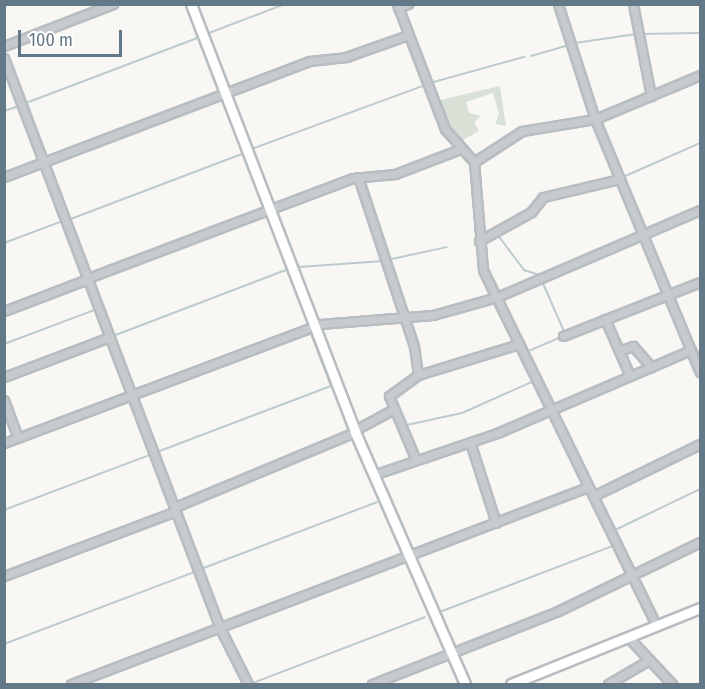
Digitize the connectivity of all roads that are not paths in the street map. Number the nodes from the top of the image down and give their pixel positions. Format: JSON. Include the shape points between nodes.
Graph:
{"nodes":[{"id":1,"x":113,"y":4,"type":"edge"},
{"id":2,"x":191,"y":4,"type":"edge"},
{"id":3,"x":408,"y":4,"type":"edge"},
{"id":4,"x":558,"y":4,"type":"edge"},
{"id":5,"x":633,"y":4,"type":"edge"},
{"id":6,"x":398,"y":6,"type":"edge"},
{"id":7,"x":408,"y":35,"type":"junction"},
{"id":8,"x":4,"y":46,"type":"edge"},
{"id":9,"x":4,"y":58,"type":"edge"},
{"id":10,"x":700,"y":75,"type":"edge"},
{"id":11,"x":226,"y":93,"type":"junction"},
{"id":12,"x":651,"y":96,"type":"junction"},
{"id":13,"x":595,"y":119,"type":"junction"},
{"id":14,"x":459,"y":150,"type":"junction"},
{"id":15,"x":474,"y":162,"type":"junction"},
{"id":16,"x":44,"y":163,"type":"junction"},
{"id":17,"x":4,"y":177,"type":"edge"},
{"id":18,"x":358,"y":177,"type":"junction"},
{"id":19,"x":620,"y":179,"type":"junction"},
{"id":20,"x":270,"y":208,"type":"junction"},
{"id":21,"x":700,"y":210,"type":"edge"},
{"id":22,"x":642,"y":235,"type":"junction"},
{"id":23,"x":479,"y":241,"type":"junction"},
{"id":24,"x":88,"y":278,"type":"junction"},
{"id":25,"x":700,"y":282,"type":"edge"},
{"id":26,"x":667,"y":293,"type":"junction"},
{"id":27,"x":497,"y":297,"type":"junction"},
{"id":28,"x":4,"y":311,"type":"edge"},
{"id":29,"x":404,"y":317,"type":"junction"},
{"id":30,"x":605,"y":319,"type":"junction"},
{"id":31,"x":315,"y":326,"type":"junction"},
{"id":32,"x":563,"y":336,"type":"dead end"},
{"id":33,"x":110,"y":337,"type":"junction"},
{"id":34,"x":519,"y":344,"type":"junction"},
{"id":35,"x":691,"y":350,"type":"junction"},
{"id":36,"x":619,"y":351,"type":"junction"},
{"id":37,"x":651,"y":367,"type":"junction"},
{"id":38,"x":700,"y":372,"type":"edge"},
{"id":39,"x":418,"y":375,"type":"junction"},
{"id":40,"x":630,"y":376,"type":"junction"},
{"id":41,"x":4,"y":377,"type":"edge"},
{"id":42,"x":132,"y":395,"type":"junction"},
{"id":43,"x":4,"y":400,"type":"edge"},
{"id":44,"x":394,"y":409,"type":"junction"},
{"id":45,"x":551,"y":410,"type":"junction"},
{"id":46,"x":355,"y":431,"type":"junction"},
{"id":47,"x":18,"y":438,"type":"junction"},
{"id":48,"x":470,"y":442,"type":"junction"},
{"id":49,"x":4,"y":443,"type":"edge"},
{"id":50,"x":700,"y":444,"type":"edge"},
{"id":51,"x":415,"y":458,"type":"junction"},
{"id":52,"x":373,"y":474,"type":"junction"},
{"id":53,"x":588,"y":487,"type":"junction"},
{"id":54,"x":593,"y":496,"type":"junction"},
{"id":55,"x":175,"y":509,"type":"junction"},
{"id":56,"x":496,"y":523,"type":"junction"},
{"id":57,"x":700,"y":542,"type":"edge"},
{"id":58,"x":407,"y":557,"type":"junction"},
{"id":59,"x":631,"y":575,"type":"junction"},
{"id":60,"x":4,"y":576,"type":"edge"},
{"id":61,"x":700,"y":608,"type":"edge"},
{"id":62,"x":657,"y":626,"type":"junction"},
{"id":63,"x":220,"y":628,"type":"junction"},
{"id":64,"x":629,"y":638,"type":"junction"},
{"id":65,"x":450,"y":656,"type":"junction"},
{"id":66,"x":649,"y":660,"type":"junction"},
{"id":67,"x":71,"y":684,"type":"edge"},
{"id":68,"x":248,"y":684,"type":"edge"},
{"id":69,"x":372,"y":684,"type":"edge"},
{"id":70,"x":465,"y":684,"type":"edge"},
{"id":71,"x":511,"y":684,"type":"edge"},
{"id":72,"x":608,"y":684,"type":"edge"},
{"id":73,"x":672,"y":684,"type":"edge"}],
"edges":[{"from":1,"to":8,"type":"street"},
{"from":2,"to":11,"type":"street"},
{"from":3,"to":6,"type":"street"},
{"from":4,"to":13,"type":"street"},
{"from":5,"to":12,"type":"street"},
{"from":6,"to":7,"type":"street"},
{"from":7,"to":11,"type":"street","via":[[346,57],[309,62]]},
{"from":7,"to":14,"type":"street","via":[[445,129]]},
{"from":9,"to":16,"type":"street"},
{"from":10,"to":12,"type":"street"},
{"from":11,"to":16,"type":"street"},
{"from":11,"to":20,"type":"street"},
{"from":12,"to":13,"type":"street"},
{"from":13,"to":15,"type":"street","via":[[522,131]]},
{"from":13,"to":19,"type":"street"},
{"from":14,"to":15,"type":"street"},
{"from":14,"to":18,"type":"street","via":[[395,174]]},
{"from":15,"to":23,"type":"street"},
{"from":16,"to":17,"type":"street"},
{"from":16,"to":24,"type":"street"},
{"from":18,"to":20,"type":"street"},
{"from":18,"to":29,"type":"street"},
{"from":19,"to":22,"type":"street"},
{"from":19,"to":23,"type":"street","via":[[543,197],[531,212]]},
{"from":20,"to":24,"type":"street"},
{"from":20,"to":31,"type":"street"},
{"from":21,"to":22,"type":"street"},
{"from":22,"to":26,"type":"street"},
{"from":22,"to":27,"type":"street"},
{"from":23,"to":27,"type":"street","via":[[483,270]]},
{"from":24,"to":28,"type":"street"},
{"from":24,"to":33,"type":"street"},
{"from":25,"to":26,"type":"street"},
{"from":26,"to":30,"type":"street"},
{"from":26,"to":35,"type":"street"},
{"from":27,"to":29,"type":"street","via":[[433,315]]},
{"from":27,"to":34,"type":"street"},
{"from":29,"to":31,"type":"street"},
{"from":29,"to":39,"type":"street"},
{"from":30,"to":32,"type":"street"},
{"from":30,"to":36,"type":"street"},
{"from":31,"to":42,"type":"street"},
{"from":31,"to":46,"type":"street"},
{"from":33,"to":41,"type":"street"},
{"from":33,"to":42,"type":"street"},
{"from":34,"to":39,"type":"street"},
{"from":34,"to":45,"type":"street"},
{"from":35,"to":37,"type":"street"},
{"from":35,"to":38,"type":"street"},
{"from":36,"to":37,"type":"street","via":[[633,346]]},
{"from":36,"to":40,"type":"street"},
{"from":37,"to":40,"type":"street"},
{"from":39,"to":44,"type":"street","via":[[389,396]]},
{"from":40,"to":45,"type":"street"},
{"from":42,"to":47,"type":"street"},
{"from":42,"to":55,"type":"street"},
{"from":43,"to":47,"type":"street"},
{"from":44,"to":46,"type":"street"},
{"from":44,"to":51,"type":"street"},
{"from":45,"to":48,"type":"street"},
{"from":45,"to":53,"type":"street"},
{"from":46,"to":52,"type":"street"},
{"from":46,"to":55,"type":"street"},
{"from":47,"to":49,"type":"street"},
{"from":48,"to":51,"type":"street"},
{"from":48,"to":56,"type":"street"},
{"from":50,"to":54,"type":"street"},
{"from":51,"to":52,"type":"street"},
{"from":52,"to":58,"type":"street"},
{"from":53,"to":54,"type":"street"},
{"from":53,"to":56,"type":"street"},
{"from":54,"to":59,"type":"street"},
{"from":55,"to":60,"type":"street"},
{"from":55,"to":63,"type":"street"},
{"from":56,"to":58,"type":"street"},
{"from":57,"to":59,"type":"street"},
{"from":58,"to":63,"type":"street"},
{"from":58,"to":65,"type":"street"},
{"from":59,"to":62,"type":"street"},
{"from":59,"to":65,"type":"street"},
{"from":61,"to":62,"type":"street"},
{"from":62,"to":64,"type":"street"},
{"from":63,"to":67,"type":"street"},
{"from":63,"to":68,"type":"street"},
{"from":64,"to":66,"type":"street"},
{"from":64,"to":71,"type":"street"},
{"from":65,"to":69,"type":"street"},
{"from":65,"to":70,"type":"street"},
{"from":66,"to":72,"type":"street"},
{"from":66,"to":73,"type":"street"}]}
